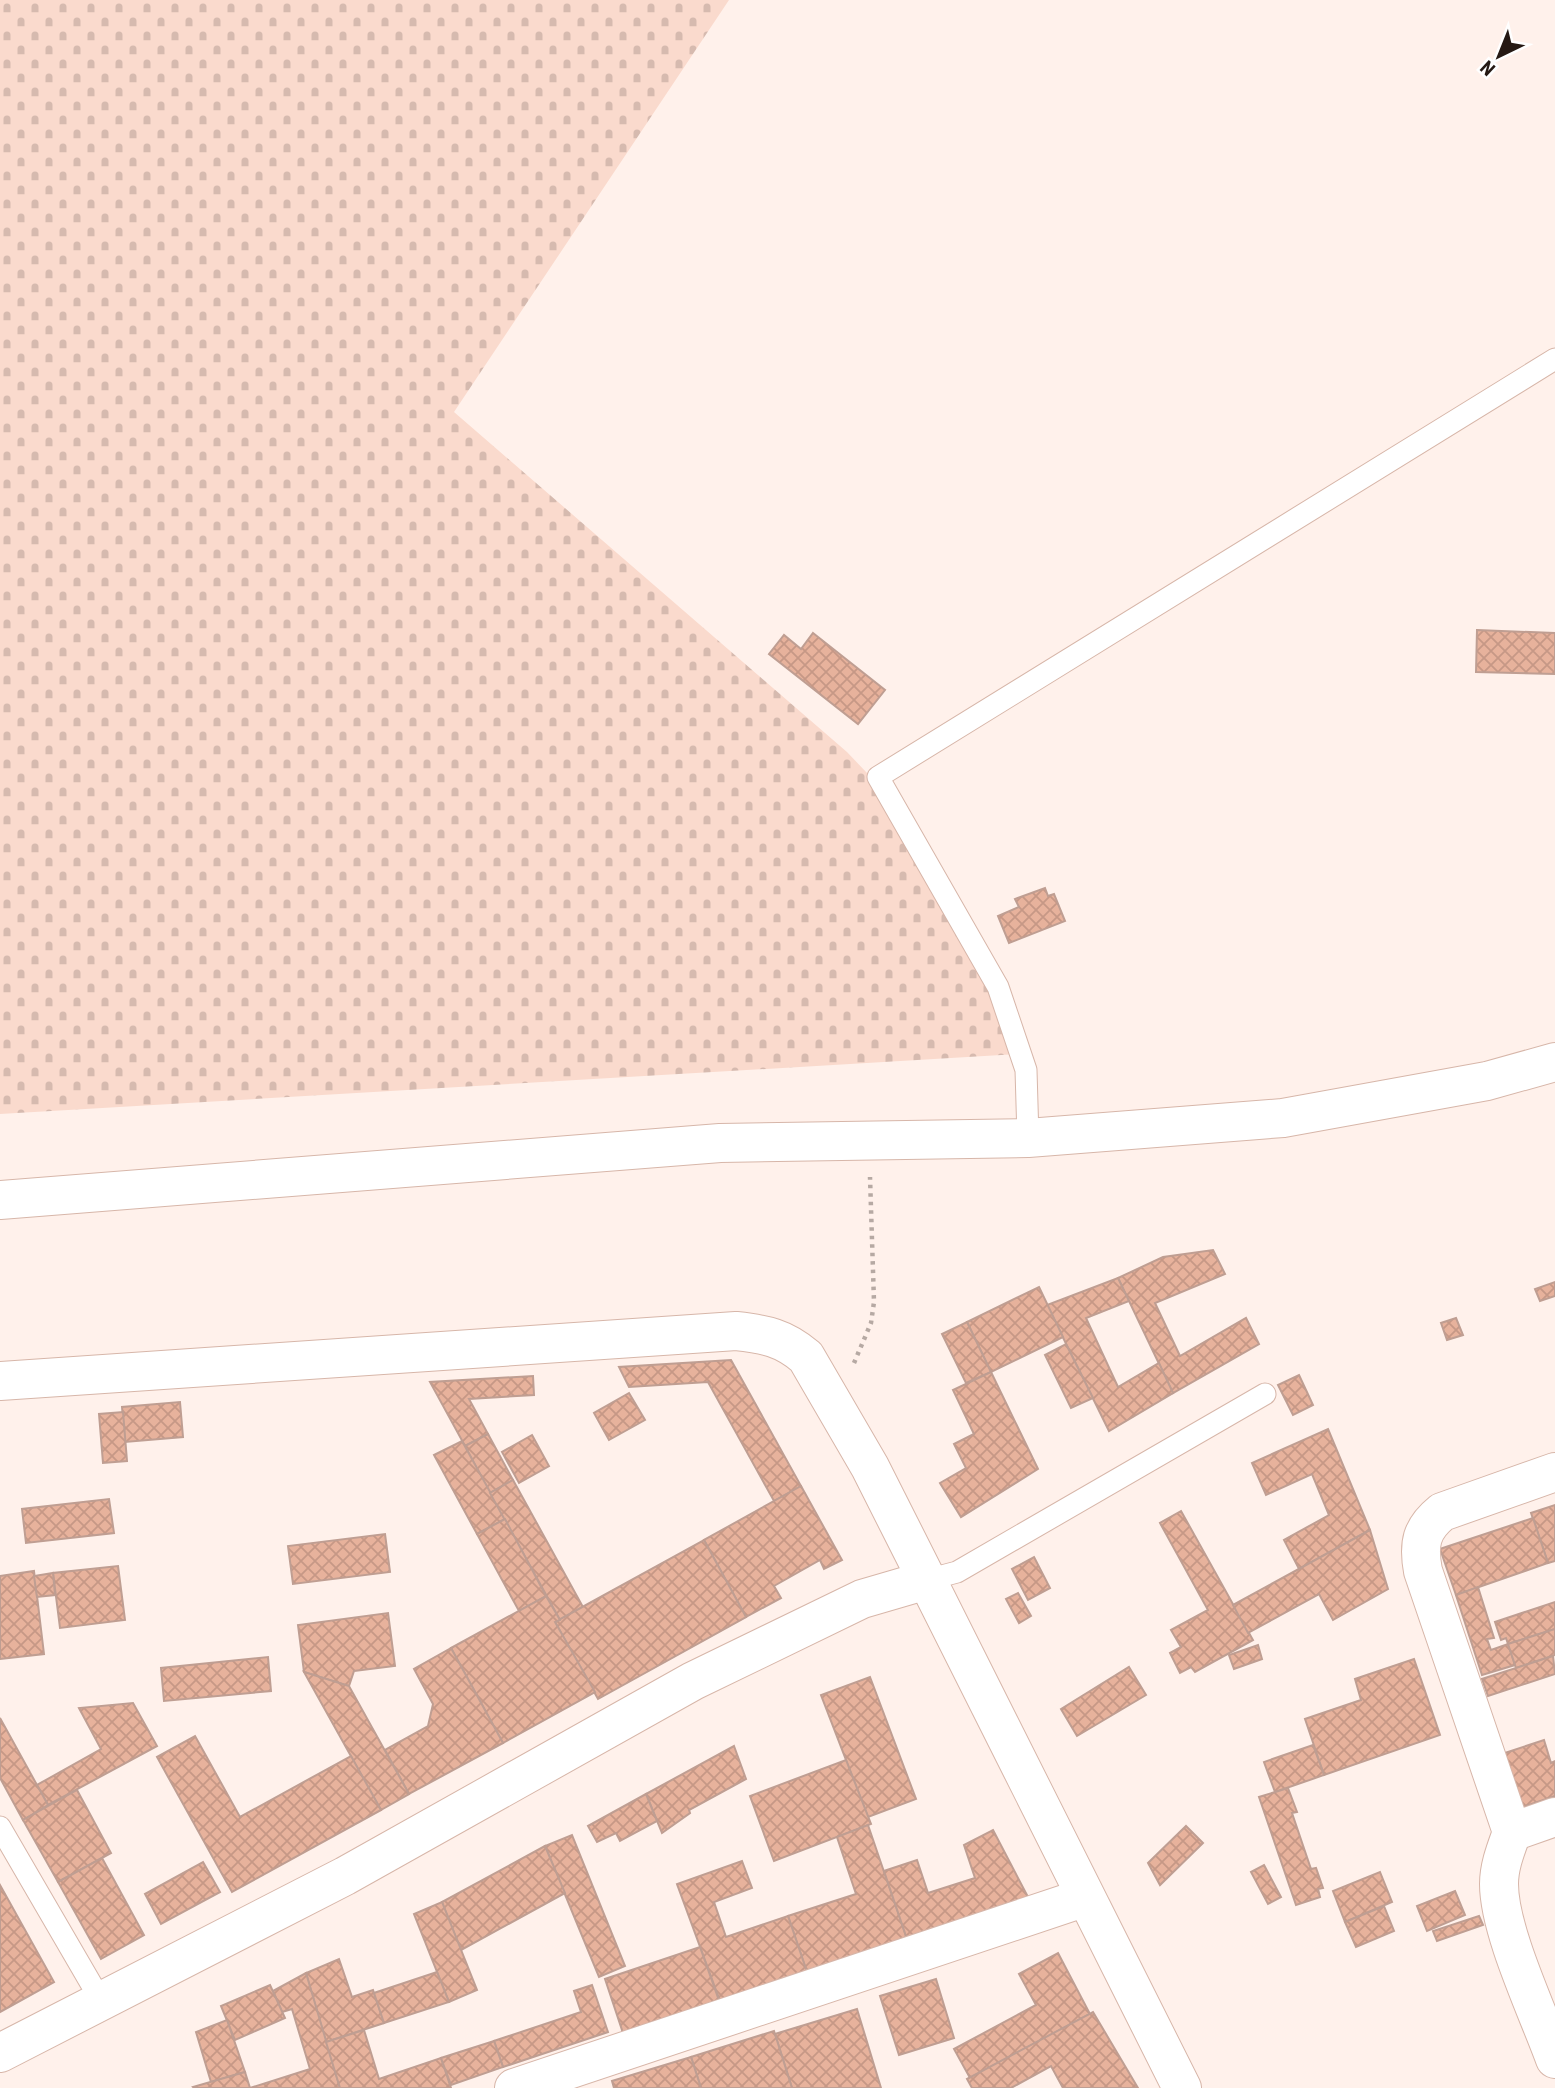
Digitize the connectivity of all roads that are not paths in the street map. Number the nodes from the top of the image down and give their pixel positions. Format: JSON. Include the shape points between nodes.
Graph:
{"nodes":[{"id":1,"x":1555,"y":359,"type":"edge"},
{"id":2,"x":1555,"y":1062,"type":"edge"},
{"id":3,"x":1028,"y":1138,"type":"junction"},
{"id":4,"x":0,"y":1200,"type":"edge"},
{"id":5,"x":0,"y":1381,"type":"edge"},
{"id":6,"x":1265,"y":1394,"type":"dead end"},
{"id":7,"x":1555,"y":1472,"type":"edge"},
{"id":8,"x":927,"y":1580,"type":"junction"},
{"id":9,"x":1555,"y":1817,"type":"edge"},
{"id":10,"x":0,"y":1827,"type":"edge"},
{"id":11,"x":1512,"y":1832,"type":"junction"},
{"id":12,"x":1083,"y":1898,"type":"junction"},
{"id":13,"x":100,"y":1999,"type":"junction"},
{"id":14,"x":0,"y":2053,"type":"edge"},
{"id":15,"x":1555,"y":2059,"type":"edge"},
{"id":16,"x":514,"y":2088,"type":"edge"},
{"id":17,"x":1182,"y":2088,"type":"edge"}],
"edges":[{"from":1,"to":3,"type":"lane","via":[[878,776],[998,987],[1026,1070]]},
{"from":2,"to":3,"type":"street","via":[[1487,1081],[1283,1118]]},
{"from":3,"to":4,"type":"street","via":[[720,1143]]},
{"from":5,"to":8,"type":"street","via":[[736,1331],[769,1335],[790,1343],[806,1357],[870,1467]]},
{"from":6,"to":8,"type":"lane","via":[[957,1572]]},
{"from":7,"to":11,"type":"street","via":[[1443,1512],[1428,1523],[1419,1552]]},
{"from":8,"to":12,"type":"street"},
{"from":8,"to":13,"type":"street","via":[[862,1599],[693,1681],[345,1877]]},
{"from":9,"to":11,"type":"street"},
{"from":10,"to":13,"type":"lane"},
{"from":11,"to":15,"type":"street","via":[[1502,1858],[1502,1913]]},
{"from":12,"to":16,"type":"street"},
{"from":12,"to":17,"type":"street"},
{"from":13,"to":14,"type":"street"}]}
